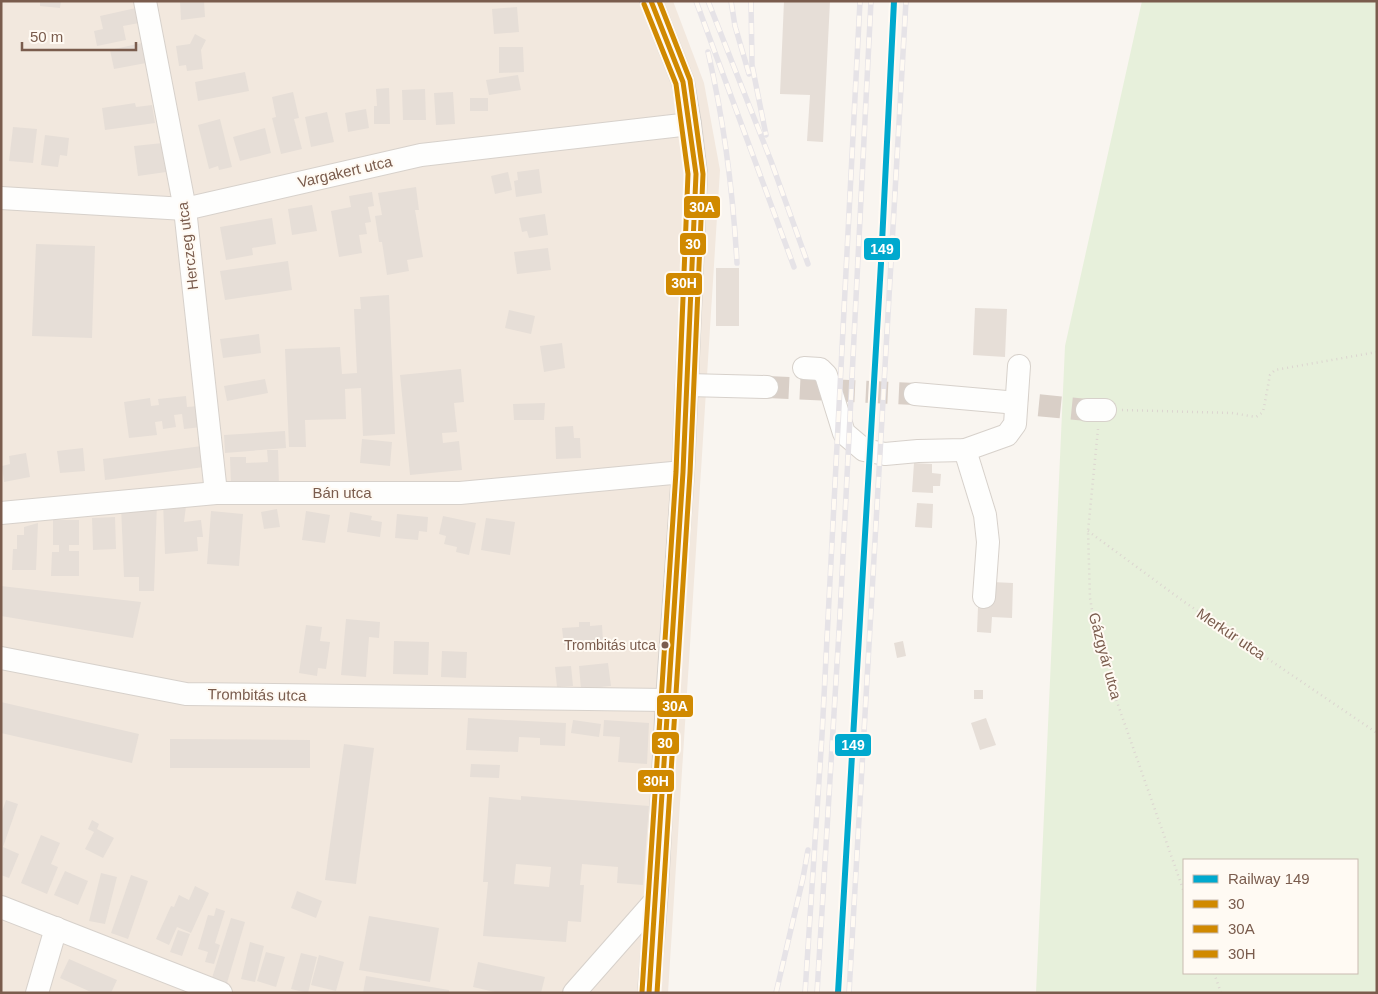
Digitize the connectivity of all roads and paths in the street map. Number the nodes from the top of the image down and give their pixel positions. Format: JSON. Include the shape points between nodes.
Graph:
{"nodes":[{"id":1,"x":145,"y":1,"type":"edge"},
{"id":2,"x":651,"y":1,"type":"edge"},
{"id":3,"x":690,"y":124,"type":"junction"},
{"id":4,"x":1,"y":198,"type":"edge"},
{"id":5,"x":185,"y":209,"type":"junction"},
{"id":6,"x":1377,"y":352,"type":"edge"},
{"id":7,"x":1019,"y":366,"type":"dead end"},
{"id":8,"x":804,"y":368,"type":"dead end"},
{"id":9,"x":688,"y":386,"type":"junction"},
{"id":10,"x":767,"y":387,"type":"tunnel mouth"},
{"id":11,"x":914,"y":394,"type":"tunnel mouth"},
{"id":12,"x":1006,"y":402,"type":"tunnel mouth"},
{"id":13,"x":965,"y":450,"type":"junction"},
{"id":14,"x":683,"y":472,"type":"junction"},
{"id":15,"x":216,"y":492,"type":"junction"},
{"id":16,"x":1,"y":513,"type":"edge"},
{"id":17,"x":1088,"y":531,"type":"junction"},
{"id":18,"x":984,"y":597,"type":"dead end"},
{"id":19,"x":1,"y":658,"type":"edge"},
{"id":20,"x":667,"y":700,"type":"junction"},
{"id":21,"x":1377,"y":733,"type":"edge"},
{"id":22,"x":1183,"y":889,"type":"edge"},
{"id":23,"x":656,"y":900,"type":"junction"},
{"id":24,"x":1,"y":907,"type":"edge"},
{"id":25,"x":56,"y":928,"type":"junction"},
{"id":26,"x":1214,"y":974,"type":"edge"},
{"id":27,"x":37,"y":993,"type":"edge"},
{"id":28,"x":221,"y":993,"type":"edge"},
{"id":29,"x":574,"y":993,"type":"edge"},
{"id":30,"x":649,"y":993,"type":"edge"},
{"id":31,"x":1221,"y":993,"type":"edge"}],
"edges":[{"from":1,"to":5,"type":"street","name":"Herczeg utca"},
{"from":2,"to":3,"type":"street","via":[[683,82]]},
{"from":3,"to":5,"type":"street","name":"Vargakert utca","via":[[421,155]]},
{"from":3,"to":9,"type":"street","via":[[696,174]]},
{"from":4,"to":5,"type":"street","name":"Vargakert utca"},
{"from":5,"to":15,"type":"street","name":"Herczeg utca"},
{"from":6,"to":17,"type":"path","name":"Gázgyár utca","via":[[1276,370],[1270,375],[1263,412],[1256,417],[1232,413],[1096,410],[1097,433]]},
{"from":7,"to":13,"type":"street","via":[[1015,424],[1007,435]]},
{"from":8,"to":13,"type":"street","via":[[820,369],[826,375],[844,433],[864,450],[885,454]]},
{"from":9,"to":10,"type":"street"},
{"from":9,"to":14,"type":"street"},
{"from":11,"to":12,"type":"street"},
{"from":13,"to":18,"type":"street","via":[[985,515],[988,542]]},
{"from":14,"to":15,"type":"street","name":"Bán utca","via":[[460,493]]},
{"from":14,"to":20,"type":"street"},
{"from":15,"to":16,"type":"street","name":"Bán utca"},
{"from":17,"to":21,"type":"path","name":"Merkúr utca","via":[[1183,601]]},
{"from":17,"to":22,"type":"path","name":"Gázgyár utca","via":[[1090,598],[1096,633]]},
{"from":19,"to":20,"type":"street","name":"Trombitás utca","via":[[186,694]]},
{"from":20,"to":23,"type":"street"},
{"from":23,"to":29,"type":"street"},
{"from":23,"to":30,"type":"street"},
{"from":24,"to":25,"type":"street"},
{"from":25,"to":27,"type":"street"},
{"from":25,"to":28,"type":"street"},
{"from":26,"to":31,"type":"path"}]}
